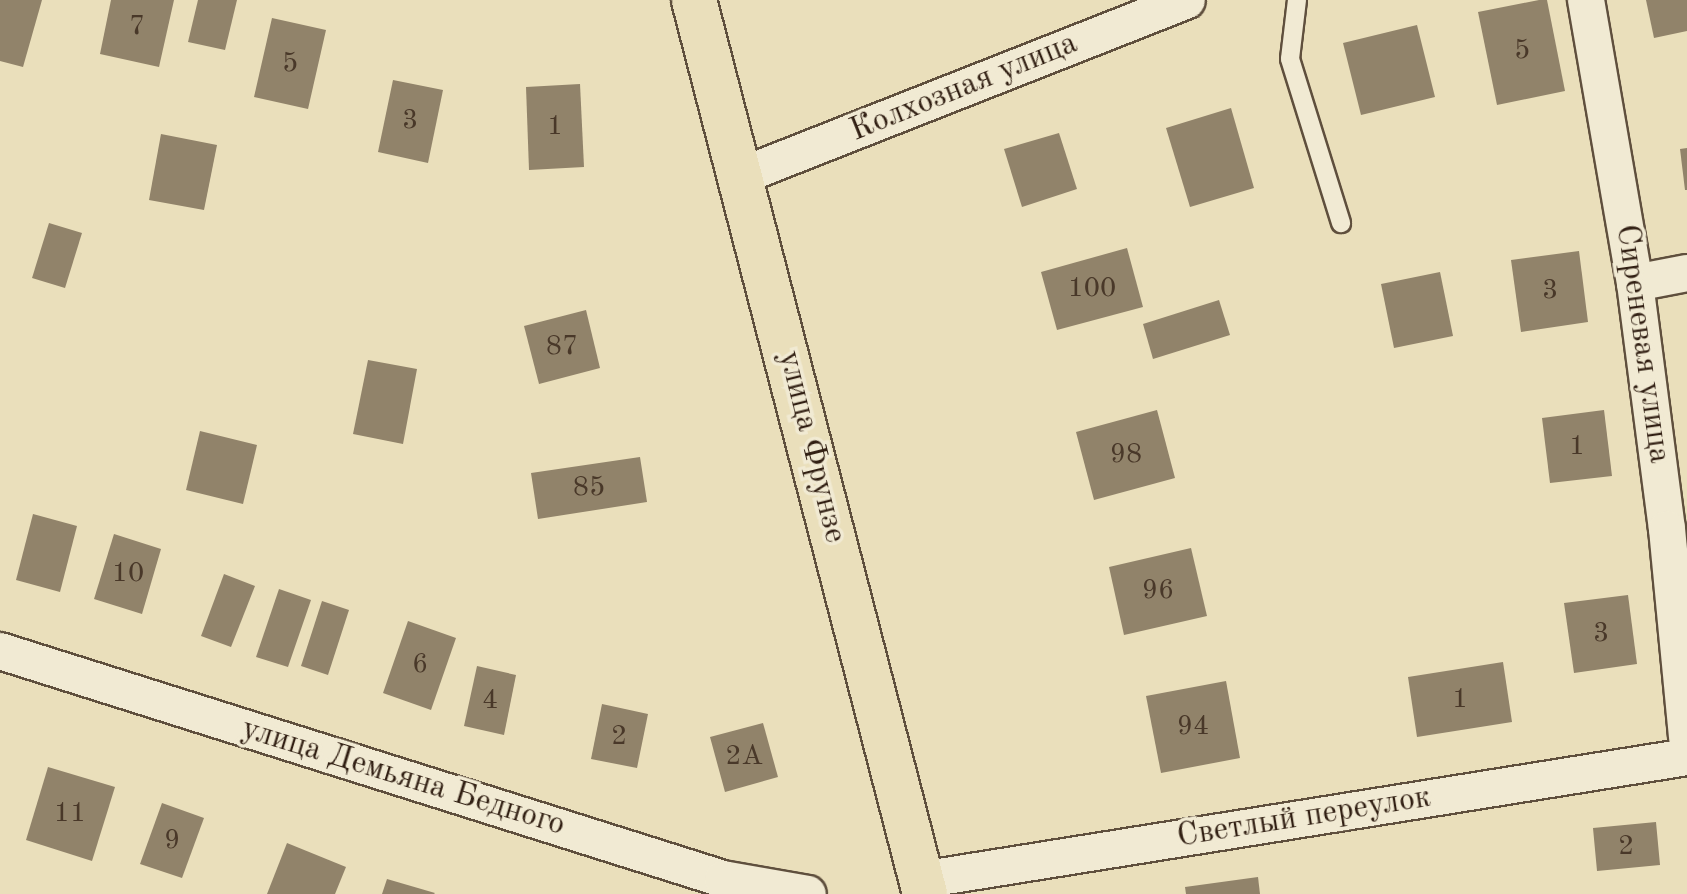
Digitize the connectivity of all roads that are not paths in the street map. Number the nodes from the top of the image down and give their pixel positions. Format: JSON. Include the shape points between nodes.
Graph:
{"nodes":[{"id":1,"x":694,"y":0,"type":"edge"},
{"id":2,"x":1187,"y":0,"type":"edge"},
{"id":3,"x":1297,"y":0,"type":"edge"},
{"id":4,"x":1586,"y":0,"type":"edge"},
{"id":5,"x":741,"y":176,"type":"junction"},
{"id":6,"x":1341,"y":223,"type":"dead end"},
{"id":7,"x":1687,"y":273,"type":"edge"},
{"id":8,"x":1635,"y":283,"type":"junction"},
{"id":9,"x":0,"y":651,"type":"edge"},
{"id":10,"x":1687,"y":738,"type":"edge"},
{"id":11,"x":1687,"y":757,"type":"edge"},
{"id":12,"x":923,"y":887,"type":"edge"},
{"id":13,"x":808,"y":894,"type":"edge"}],
"edges":[{"from":1,"to":5,"type":"main road","name":"улица Фрунзе"},
{"from":2,"to":5,"type":"street","name":"Колхозная улица"},
{"from":3,"to":6,"type":"lane","via":[[1290,59]]},
{"from":4,"to":8,"type":"street","name":"Сиреневая улица"},
{"from":5,"to":12,"type":"main road","name":"улица Фрунзе"},
{"from":7,"to":8,"type":"street"},
{"from":8,"to":10,"type":"street","name":"Сиреневая улица"},
{"from":9,"to":13,"type":"street","name":"улица Демьяна Бедного","via":[[723,879]]},
{"from":11,"to":12,"type":"street","name":"Светлый переулок"}]}
